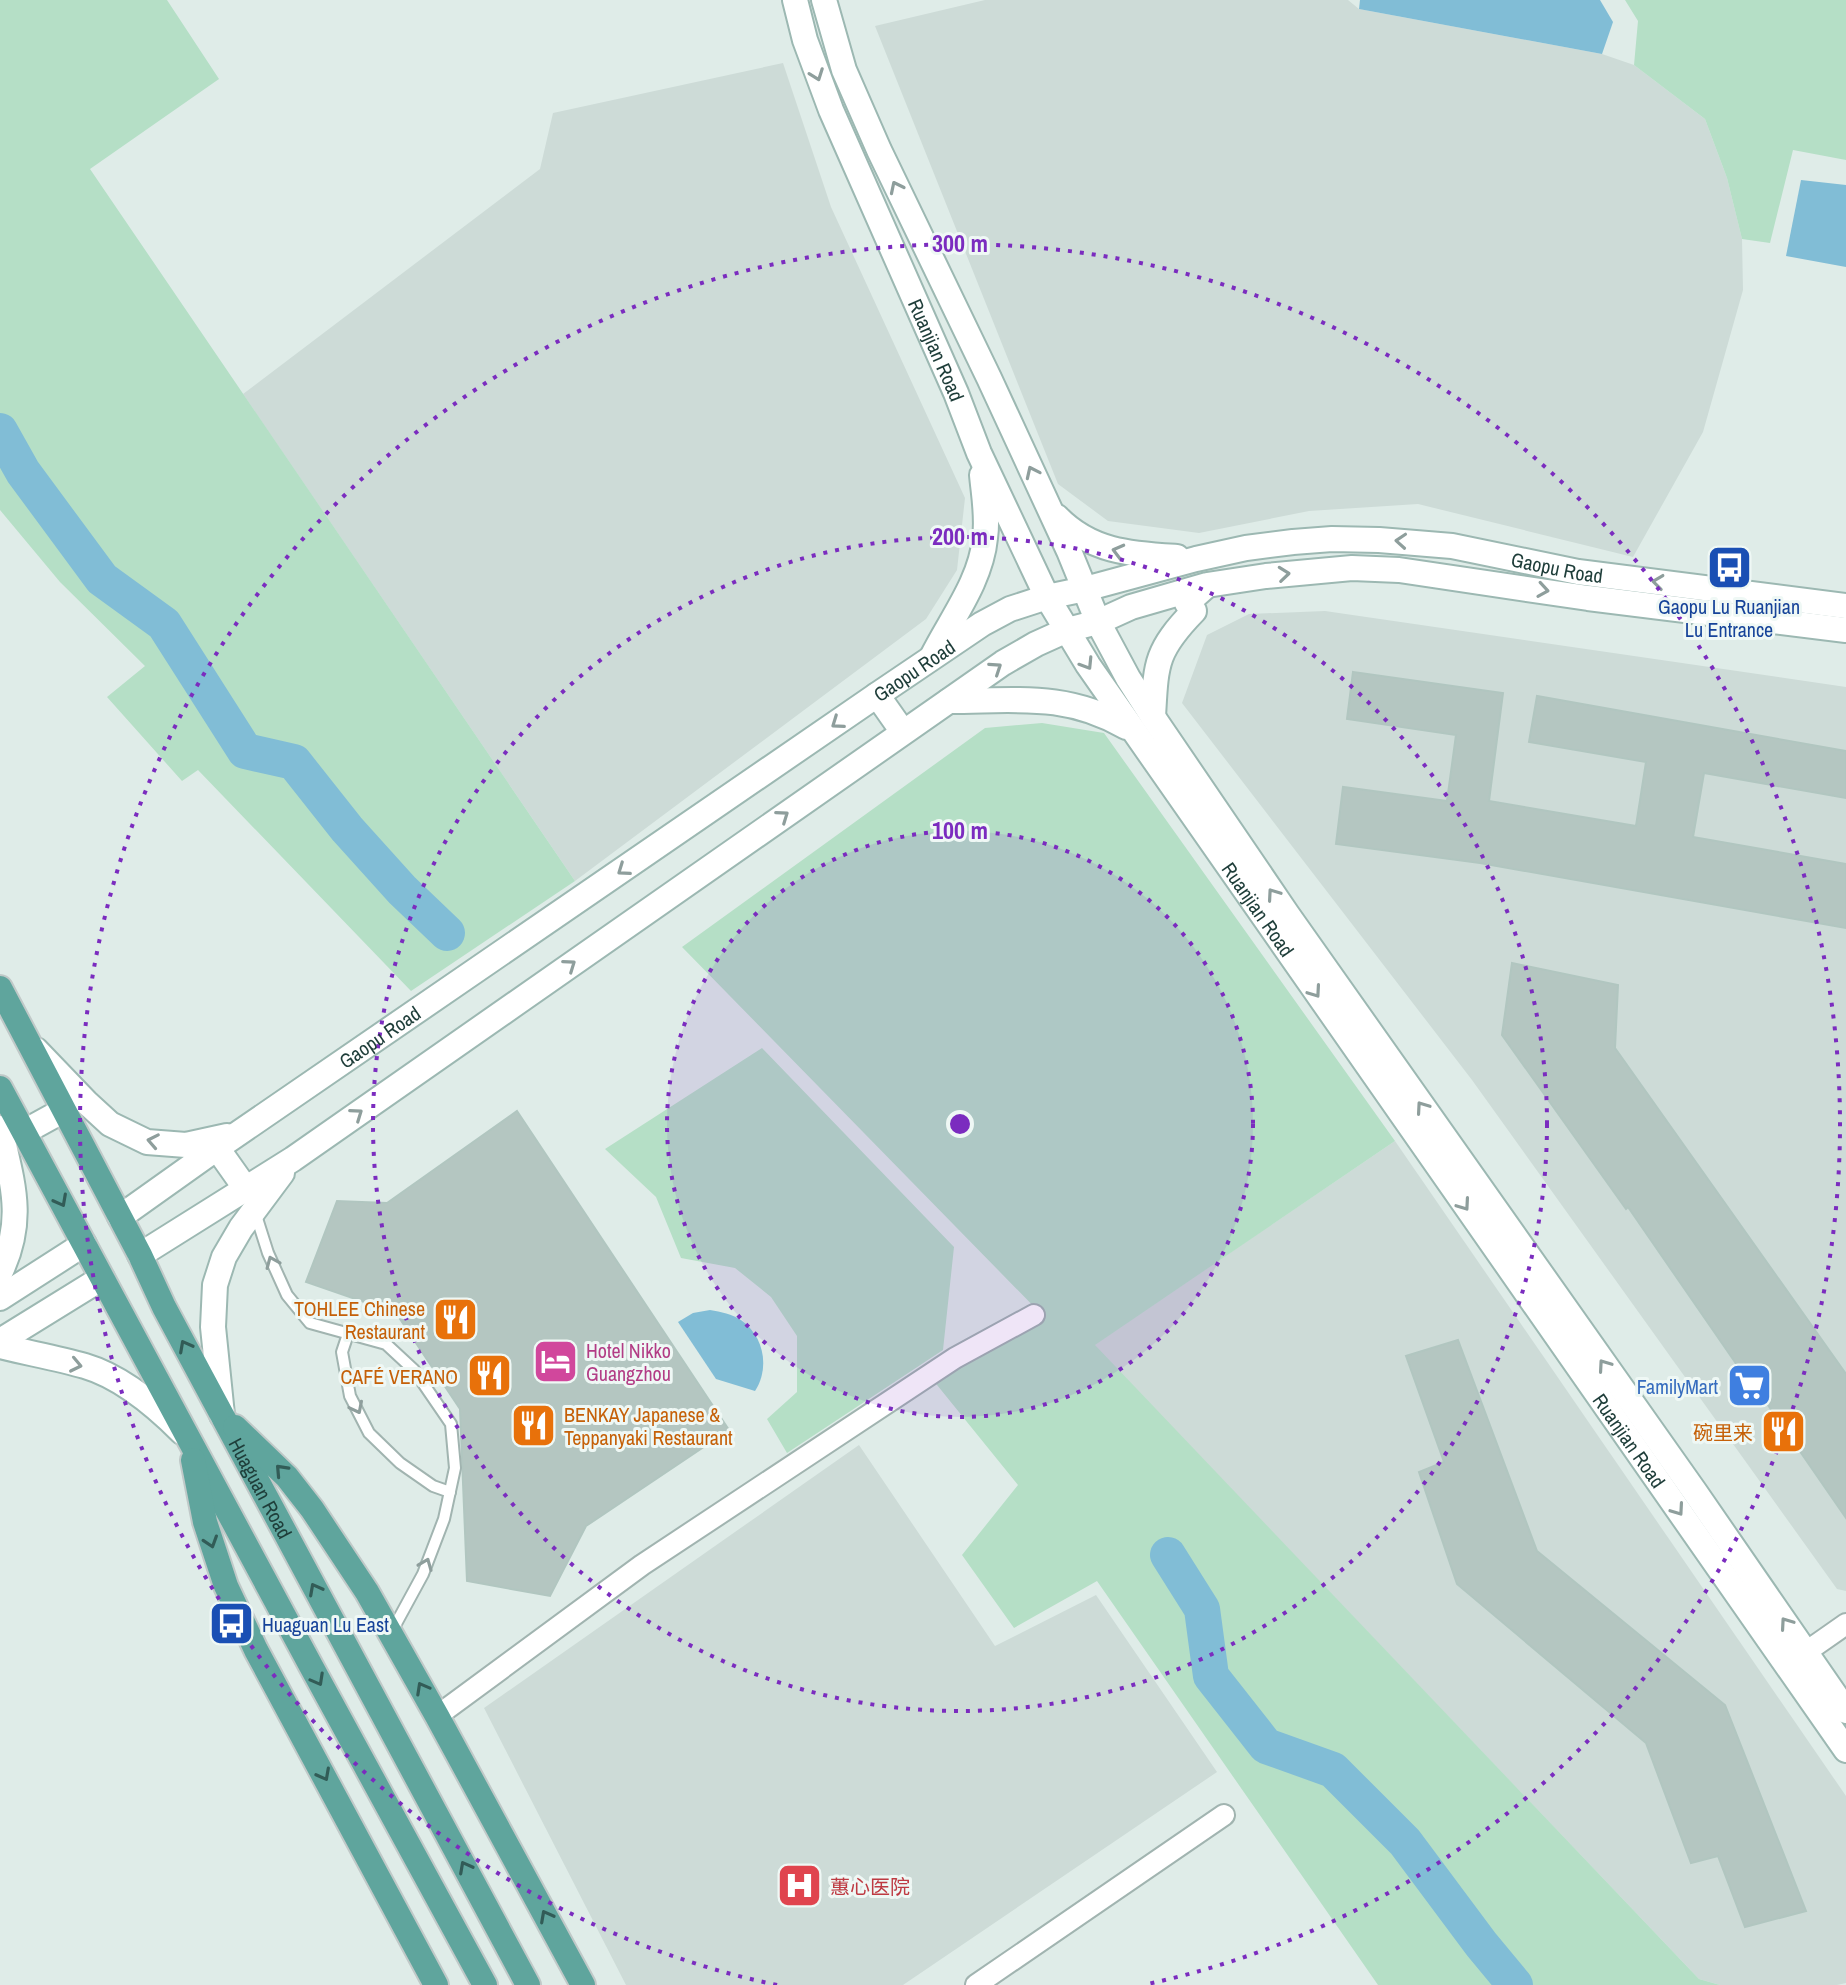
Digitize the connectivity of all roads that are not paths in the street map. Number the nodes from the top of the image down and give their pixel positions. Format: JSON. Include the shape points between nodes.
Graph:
{"nodes":[{"id":1,"x":795,"y":0,"type":"edge"},
{"id":2,"x":824,"y":0,"type":"edge"},
{"id":3,"x":979,"y":453,"type":"junction"},
{"id":4,"x":1050,"y":511,"type":"junction"},
{"id":5,"x":1196,"y":559,"type":"junction"},
{"id":6,"x":1207,"y":585,"type":"junction"},
{"id":7,"x":1085,"y":589,"type":"junction"},
{"id":8,"x":1047,"y":597,"type":"junction"},
{"id":9,"x":1846,"y":606,"type":"edge"},
{"id":10,"x":1098,"y":622,"type":"junction"},
{"id":11,"x":1067,"y":630,"type":"junction"},
{"id":12,"x":1846,"y":630,"type":"edge"},
{"id":13,"x":931,"y":658,"type":"junction"},
{"id":14,"x":877,"y":695,"type":"junction"},
{"id":15,"x":949,"y":701,"type":"junction"},
{"id":16,"x":1153,"y":717,"type":"junction"},
{"id":17,"x":1131,"y":730,"type":"junction"},
{"id":18,"x":903,"y":732,"type":"junction"},
{"id":19,"x":0,"y":988,"type":"edge"},
{"id":20,"x":29,"y":1042,"type":"junction"},
{"id":21,"x":0,"y":1088,"type":"edge"},
{"id":22,"x":64,"y":1110,"type":"junction"},
{"id":23,"x":255,"y":1123,"type":"junction"},
{"id":24,"x":12,"y":1130,"type":"edge"},
{"id":25,"x":217,"y":1148,"type":"junction"},
{"id":26,"x":250,"y":1200,"type":"junction"},
{"id":27,"x":120,"y":1217,"type":"junction"},
{"id":28,"x":84,"y":1244,"type":"junction"},
{"id":29,"x":140,"y":1255,"type":"junction"},
{"id":30,"x":0,"y":1273,"type":"edge"},
{"id":31,"x":102,"y":1278,"type":"junction"},
{"id":32,"x":0,"y":1298,"type":"edge"},
{"id":33,"x":1034,"y":1315,"type":"dead end"},
{"id":34,"x":348,"y":1334,"type":"junction"},
{"id":35,"x":0,"y":1344,"type":"edge"},
{"id":36,"x":222,"y":1415,"type":"junction"},
{"id":37,"x":189,"y":1438,"type":"junction"},
{"id":38,"x":450,"y":1492,"type":"junction"},
{"id":39,"x":1846,"y":1624,"type":"edge"},
{"id":40,"x":391,"y":1633,"type":"junction"},
{"id":41,"x":1806,"y":1652,"type":"junction"},
{"id":42,"x":1846,"y":1711,"type":"edge"},
{"id":43,"x":437,"y":1716,"type":"junction"},
{"id":44,"x":1846,"y":1750,"type":"edge"},
{"id":45,"x":1224,"y":1815,"type":"dead end"},
{"id":46,"x":436,"y":1985,"type":"edge"},
{"id":47,"x":485,"y":1985,"type":"edge"},
{"id":48,"x":528,"y":1985,"type":"edge"},
{"id":49,"x":583,"y":1985,"type":"edge"},
{"id":50,"x":976,"y":1985,"type":"edge"}],
"edges":[{"from":1,"to":3,"type":"street","name":"Ruanjian Road","one_way":true,"via":[[831,110]]},
{"from":4,"to":2,"type":"street","name":"Ruanjian Road","one_way":true,"via":[[858,104]]},
{"from":3,"to":8,"type":"street","name":"Ruanjian Road"},
{"from":3,"to":13,"type":"street","via":[[987,516],[981,560]]},
{"from":5,"to":4,"type":"street","one_way":true,"via":[[1109,549],[1086,540]]},
{"from":4,"to":7,"type":"street","name":"Ruanjian Road"},
{"from":5,"to":7,"type":"street","name":"Gaopu Road"},
{"from":9,"to":5,"type":"street","name":"Gaopu Road","one_way":true,"via":[[1578,572],[1418,542],[1332,539]]},
{"from":6,"to":10,"type":"street","name":"Gaopu Road"},
{"from":6,"to":12,"type":"street","name":"Gaopu Road","one_way":true,"via":[[1309,571],[1399,570]]},
{"from":6,"to":16,"type":"street","via":[[1187,603],[1194,611],[1160,656]]},
{"from":7,"to":8,"type":"street","name":"Gaopu Road"},
{"from":7,"to":10,"type":"street","name":"Ruanjian Road"},
{"from":8,"to":11,"type":"street","name":"Ruanjian Road"},
{"from":8,"to":13,"type":"street","name":"Gaopu Road","via":[[1010,609]]},
{"from":10,"to":11,"type":"street","name":"Gaopu Road"},
{"from":10,"to":16,"type":"street","name":"Ruanjian Road"},
{"from":15,"to":11,"type":"street","name":"Gaopu Road","one_way":true,"via":[[1003,663]]},
{"from":11,"to":17,"type":"street","name":"Ruanjian Road","one_way":true},
{"from":13,"to":14,"type":"street","name":"Gaopu Road"},
{"from":14,"to":18,"type":"street"},
{"from":14,"to":23,"type":"street","name":"Gaopu Road","one_way":true},
{"from":15,"to":17,"type":"street","via":[[1077,705]]},
{"from":15,"to":18,"type":"street","name":"Gaopu Road"},
{"from":41,"to":16,"type":"street","name":"Ruanjian Road","one_way":true},
{"from":17,"to":44,"type":"street","name":"Ruanjian Road","one_way":true},
{"from":26,"to":18,"type":"street","name":"Gaopu Road","one_way":true,"via":[[293,1159]]},
{"from":19,"to":20,"type":"main road","name":"Huaguan Road"},
{"from":20,"to":22,"type":"main road","name":"Huaguan Road"},
{"from":23,"to":20,"type":"street","one_way":true,"via":[[222,1138],[186,1145],[147,1142],[110,1124]]},
{"from":21,"to":24,"type":"main road","name":"Huaguan Road"},
{"from":22,"to":24,"type":"street"},
{"from":22,"to":27,"type":"main road","name":"Huaguan Road"},
{"from":23,"to":25,"type":"street","name":"Gaopu Road"},
{"from":24,"to":28,"type":"main road","name":"Huaguan Road","one_way":true},
{"from":24,"to":30,"type":"street","via":[[16,1209],[12,1245]]},
{"from":25,"to":26,"type":"street"},
{"from":25,"to":27,"type":"street","name":"Gaopu Road"},
{"from":26,"to":29,"type":"street","name":"Gaopu Road"},
{"from":34,"to":26,"type":"lane","one_way":true,"via":[[310,1323],[287,1295]]},
{"from":26,"to":36,"type":"street","via":[[215,1285],[213,1327]]},
{"from":27,"to":29,"type":"main road","name":"Huaguan Road"},
{"from":28,"to":31,"type":"main road","name":"Huaguan Road"},
{"from":28,"to":32,"type":"street"},
{"from":36,"to":29,"type":"main road","name":"Huaguan Road","one_way":true},
{"from":31,"to":35,"type":"street"},
{"from":31,"to":37,"type":"main road","name":"Huaguan Road"},
{"from":33,"to":43,"type":"street","via":[[955,1358],[642,1565]]},
{"from":34,"to":38,"type":"lane","one_way":true,"via":[[342,1352],[350,1396],[369,1433],[400,1463]]},
{"from":34,"to":38,"type":"lane","via":[[386,1344],[414,1370],[451,1424],[455,1468]]},
{"from":35,"to":37,"type":"street","one_way":true,"via":[[87,1367],[123,1383]]},
{"from":40,"to":36,"type":"main road","one_way":true,"via":[[312,1509],[287,1477]]},
{"from":48,"to":36,"type":"main road","name":"Huaguan Road","one_way":true},
{"from":37,"to":46,"type":"main road","one_way":true,"via":[[205,1522],[226,1586]]},
{"from":37,"to":47,"type":"main road","name":"Huaguan Road","one_way":true},
{"from":40,"to":38,"type":"lane","one_way":true,"via":[[423,1574]]},
{"from":39,"to":41,"type":"street"},
{"from":43,"to":40,"type":"main road","one_way":true},
{"from":41,"to":42,"type":"street","name":"Ruanjian Road"},
{"from":49,"to":43,"type":"main road","one_way":true},
{"from":45,"to":50,"type":"street"}]}
